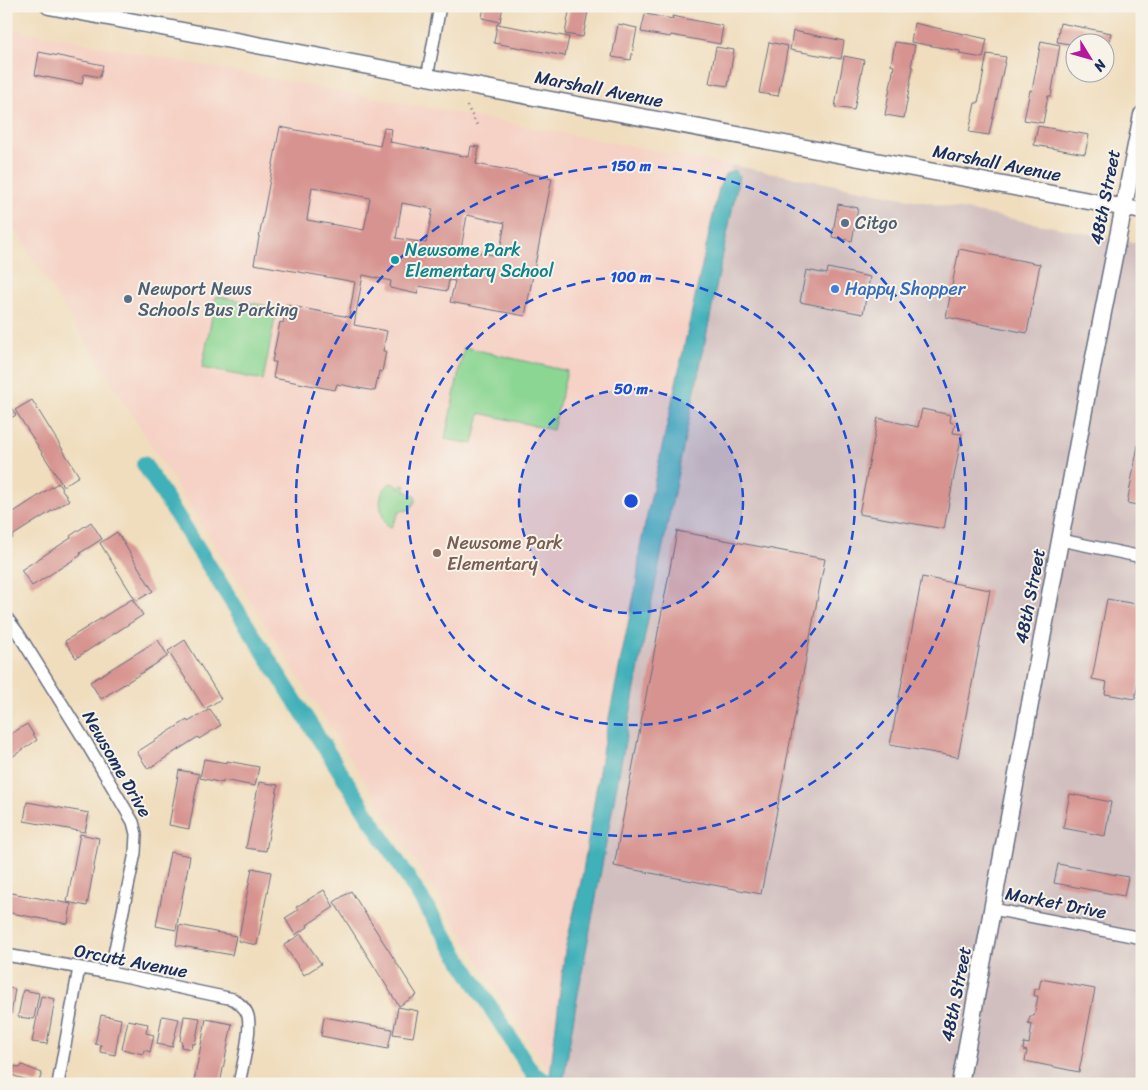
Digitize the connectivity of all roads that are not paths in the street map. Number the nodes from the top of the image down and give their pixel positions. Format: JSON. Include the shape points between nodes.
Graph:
{"nodes":[{"id":1,"x":49,"y":6,"type":"edge"},
{"id":2,"x":440,"y":6,"type":"edge"},
{"id":3,"x":427,"y":78,"type":"junction"},
{"id":4,"x":1142,"y":115,"type":"edge"},
{"id":5,"x":1123,"y":208,"type":"junction"},
{"id":6,"x":1142,"y":211,"type":"edge"},
{"id":7,"x":1061,"y":540,"type":"junction"},
{"id":8,"x":1142,"y":556,"type":"edge"},
{"id":9,"x":6,"y":617,"type":"edge"},
{"id":10,"x":993,"y":909,"type":"junction"},
{"id":11,"x":1142,"y":938,"type":"edge"},
{"id":12,"x":6,"y":955,"type":"edge"},
{"id":13,"x":79,"y":968,"type":"junction"},
{"id":14,"x":110,"y":974,"type":"junction"},
{"id":15,"x":58,"y":1084,"type":"edge"},
{"id":16,"x":239,"y":1084,"type":"edge"},
{"id":17,"x":960,"y":1084,"type":"edge"}],
"edges":[{"from":1,"to":3,"type":"street","name":"Marshall Avenue"},
{"from":2,"to":3,"type":"street"},
{"from":3,"to":5,"type":"street","name":"Marshall Avenue"},
{"from":4,"to":5,"type":"street","name":"48th Street"},
{"from":5,"to":6,"type":"street","name":"Marshall Avenue"},
{"from":5,"to":7,"type":"street","name":"48th Street"},
{"from":7,"to":8,"type":"street"},
{"from":7,"to":10,"type":"street","name":"48th Street"},
{"from":9,"to":14,"type":"street","name":"Newsome Drive","via":[[133,822],[135,853]]},
{"from":10,"to":11,"type":"street","name":"Market Drive"},
{"from":10,"to":17,"type":"street","name":"48th Street"},
{"from":12,"to":13,"type":"street","name":"Orcutt Avenue"},
{"from":13,"to":14,"type":"street","name":"Orcutt Avenue"},
{"from":13,"to":15,"type":"street"},
{"from":14,"to":16,"type":"street","name":"Orcutt Avenue","via":[[232,999],[241,1004],[249,1027]]}]}
